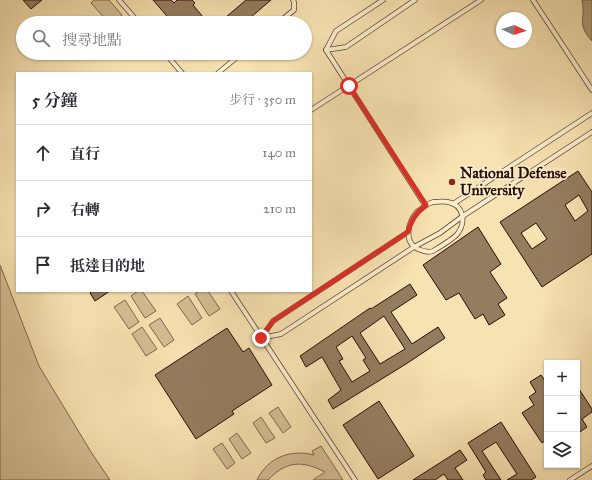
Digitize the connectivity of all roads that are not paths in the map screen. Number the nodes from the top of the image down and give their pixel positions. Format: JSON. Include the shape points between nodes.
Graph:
{"nodes":[{"id":1,"x":119,"y":0,"type":"edge"},
{"id":2,"x":293,"y":0,"type":"edge"},
{"id":3,"x":383,"y":0,"type":"edge"},
{"id":4,"x":415,"y":0,"type":"edge"},
{"id":5,"x":481,"y":0,"type":"edge"},
{"id":6,"x":533,"y":0,"type":"edge"},
{"id":7,"x":133,"y":16,"type":"edge"},
{"id":8,"x":287,"y":16,"type":"edge"},
{"id":9,"x":326,"y":50,"type":"junction"},
{"id":10,"x":171,"y":60,"type":"edge"},
{"id":11,"x":234,"y":60,"type":"edge"},
{"id":12,"x":181,"y":72,"type":"edge"},
{"id":13,"x":219,"y":72,"type":"edge"},
{"id":14,"x":349,"y":86,"type":"junction"},
{"id":15,"x":592,"y":90,"type":"edge"},
{"id":16,"x":312,"y":109,"type":"edge"},
{"id":17,"x":592,"y":113,"type":"edge"},
{"id":18,"x":592,"y":132,"type":"edge"},
{"id":19,"x":453,"y":204,"type":"junction"},
{"id":20,"x":426,"y":205,"type":"junction"},
{"id":21,"x":463,"y":216,"type":"junction"},
{"id":22,"x":408,"y":232,"type":"junction"},
{"id":23,"x":414,"y":247,"type":"junction"},
{"id":24,"x":232,"y":292,"type":"edge"},
{"id":25,"x":261,"y":338,"type":"junction"},
{"id":26,"x":592,"y":466,"type":"edge"},
{"id":27,"x":355,"y":480,"type":"edge"},
{"id":28,"x":570,"y":480,"type":"edge"}],
"edges":[{"from":1,"to":7,"type":"lane"},
{"from":2,"to":8,"type":"lane","via":[[294,10]]},
{"from":3,"to":9,"type":"lane","via":[[336,31]]},
{"from":4,"to":9,"type":"lane","via":[[346,47]]},
{"from":5,"to":14,"type":"lane"},
{"from":6,"to":15,"type":"lane"},
{"from":9,"to":14,"type":"lane"},
{"from":10,"to":12,"type":"lane"},
{"from":11,"to":13,"type":"lane"},
{"from":14,"to":16,"type":"lane"},
{"from":14,"to":20,"type":"lane"},
{"from":17,"to":19,"type":"lane"},
{"from":18,"to":21,"type":"lane"},
{"from":19,"to":20,"type":"lane","via":[[433,202]]},
{"from":19,"to":21,"type":"lane","via":[[460,208]]},
{"from":20,"to":22,"type":"lane","via":[[416,213]]},
{"from":21,"to":23,"type":"lane","via":[[440,233]]},
{"from":21,"to":23,"type":"lane","via":[[458,234],[447,242],[432,251],[424,252]]},
{"from":22,"to":23,"type":"lane","via":[[409,241]]},
{"from":22,"to":25,"type":"lane","via":[[273,321]]},
{"from":23,"to":25,"type":"lane","via":[[281,334]]},
{"from":24,"to":25,"type":"lane"},
{"from":25,"to":27,"type":"lane"},
{"from":26,"to":28,"type":"lane"}]}
